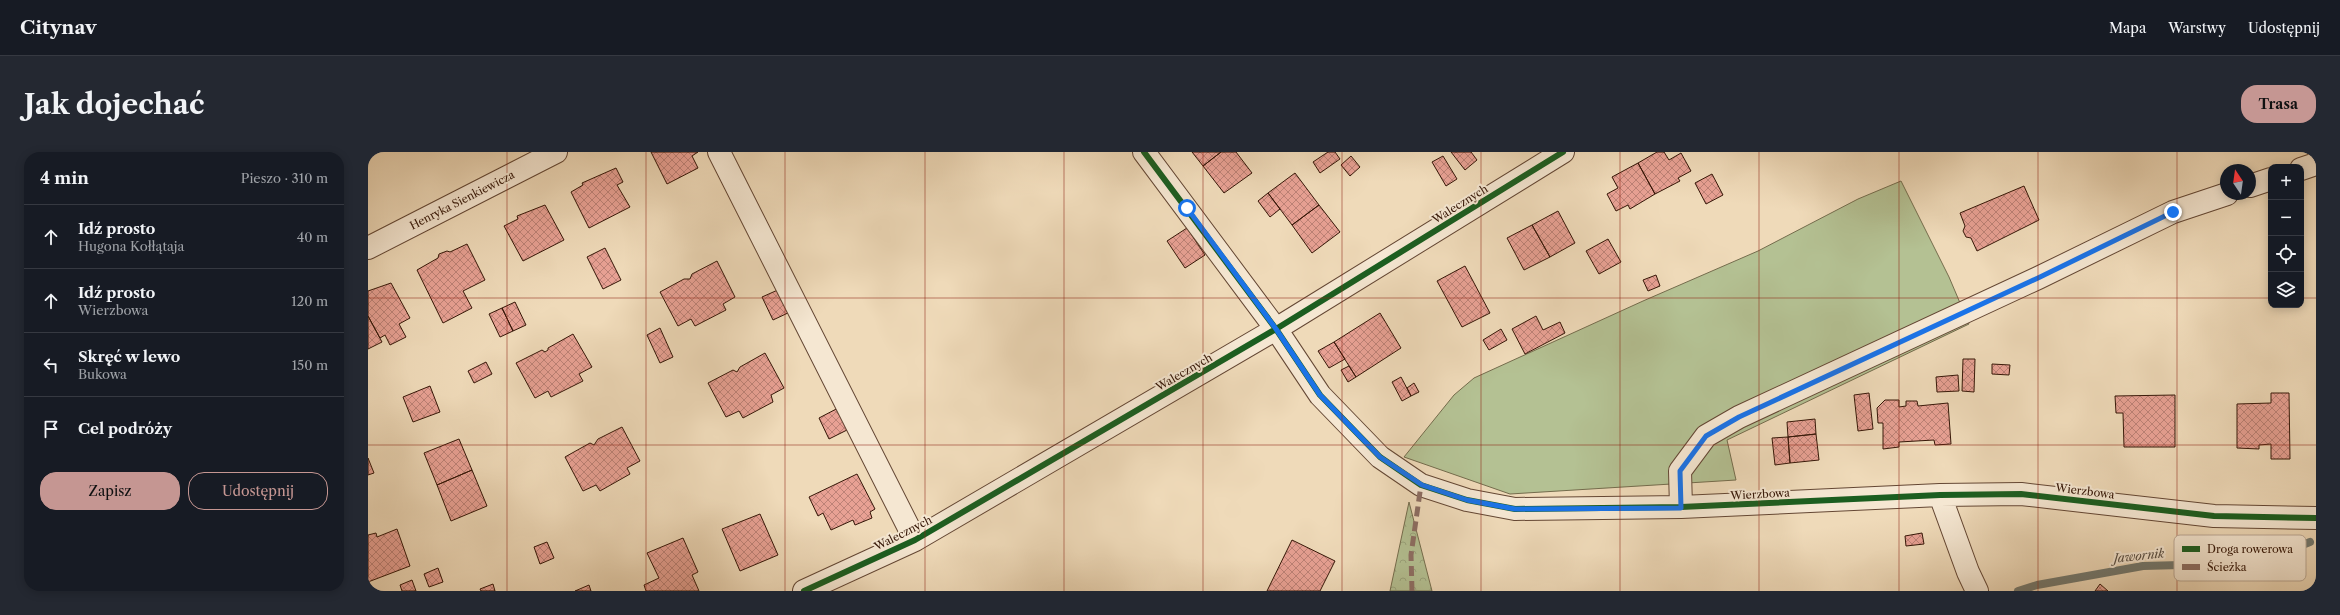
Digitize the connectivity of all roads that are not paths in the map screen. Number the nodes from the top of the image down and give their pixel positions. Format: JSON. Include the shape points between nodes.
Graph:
{"nodes":[{"id":1,"x":556,"y":152,"type":"edge"},
{"id":2,"x":719,"y":152,"type":"edge"},
{"id":3,"x":1144,"y":152,"type":"edge"},
{"id":4,"x":1563,"y":152,"type":"edge"},
{"id":5,"x":2316,"y":164,"type":"edge"},
{"id":6,"x":2304,"y":168,"type":"edge"},
{"id":7,"x":2268,"y":180,"type":"edge"},
{"id":8,"x":2256,"y":184,"type":"edge"},
{"id":9,"x":2220,"y":196,"type":"edge"},
{"id":10,"x":368,"y":248,"type":"edge"},
{"id":11,"x":1276,"y":329,"type":"junction"},
{"id":12,"x":1940,"y":495,"type":"junction"},
{"id":13,"x":1681,"y":508,"type":"junction"},
{"id":14,"x":2316,"y":518,"type":"edge"},
{"id":15,"x":915,"y":540,"type":"junction"},
{"id":16,"x":804,"y":591,"type":"edge"},
{"id":17,"x":1977,"y":591,"type":"edge"}],
"edges":[{"from":1,"to":10,"type":"street","name":"Henryka Sienkiewicza"},
{"from":2,"to":15,"type":"street"},
{"from":3,"to":11,"type":"street","name":"Wierzbowa"},
{"from":4,"to":11,"type":"street","name":"Walecznych"},
{"from":5,"to":6,"type":"street"},
{"from":7,"to":8,"type":"street"},
{"from":9,"to":13,"type":"street","via":[[2173,212],[1712,432],[1706,436],[1680,471]]},
{"from":11,"to":13,"type":"street","name":"Wierzbowa","via":[[1320,395],[1380,457],[1422,485],[1467,500],[1515,509]]},
{"from":11,"to":15,"type":"street","name":"Walecznych"},
{"from":12,"to":13,"type":"street","name":"Wierzbowa"},
{"from":12,"to":14,"type":"street","name":"Wierzbowa","via":[[2020,494],[2214,516]]},
{"from":12,"to":17,"type":"street"},
{"from":15,"to":16,"type":"street","name":"Walecznych"}]}
